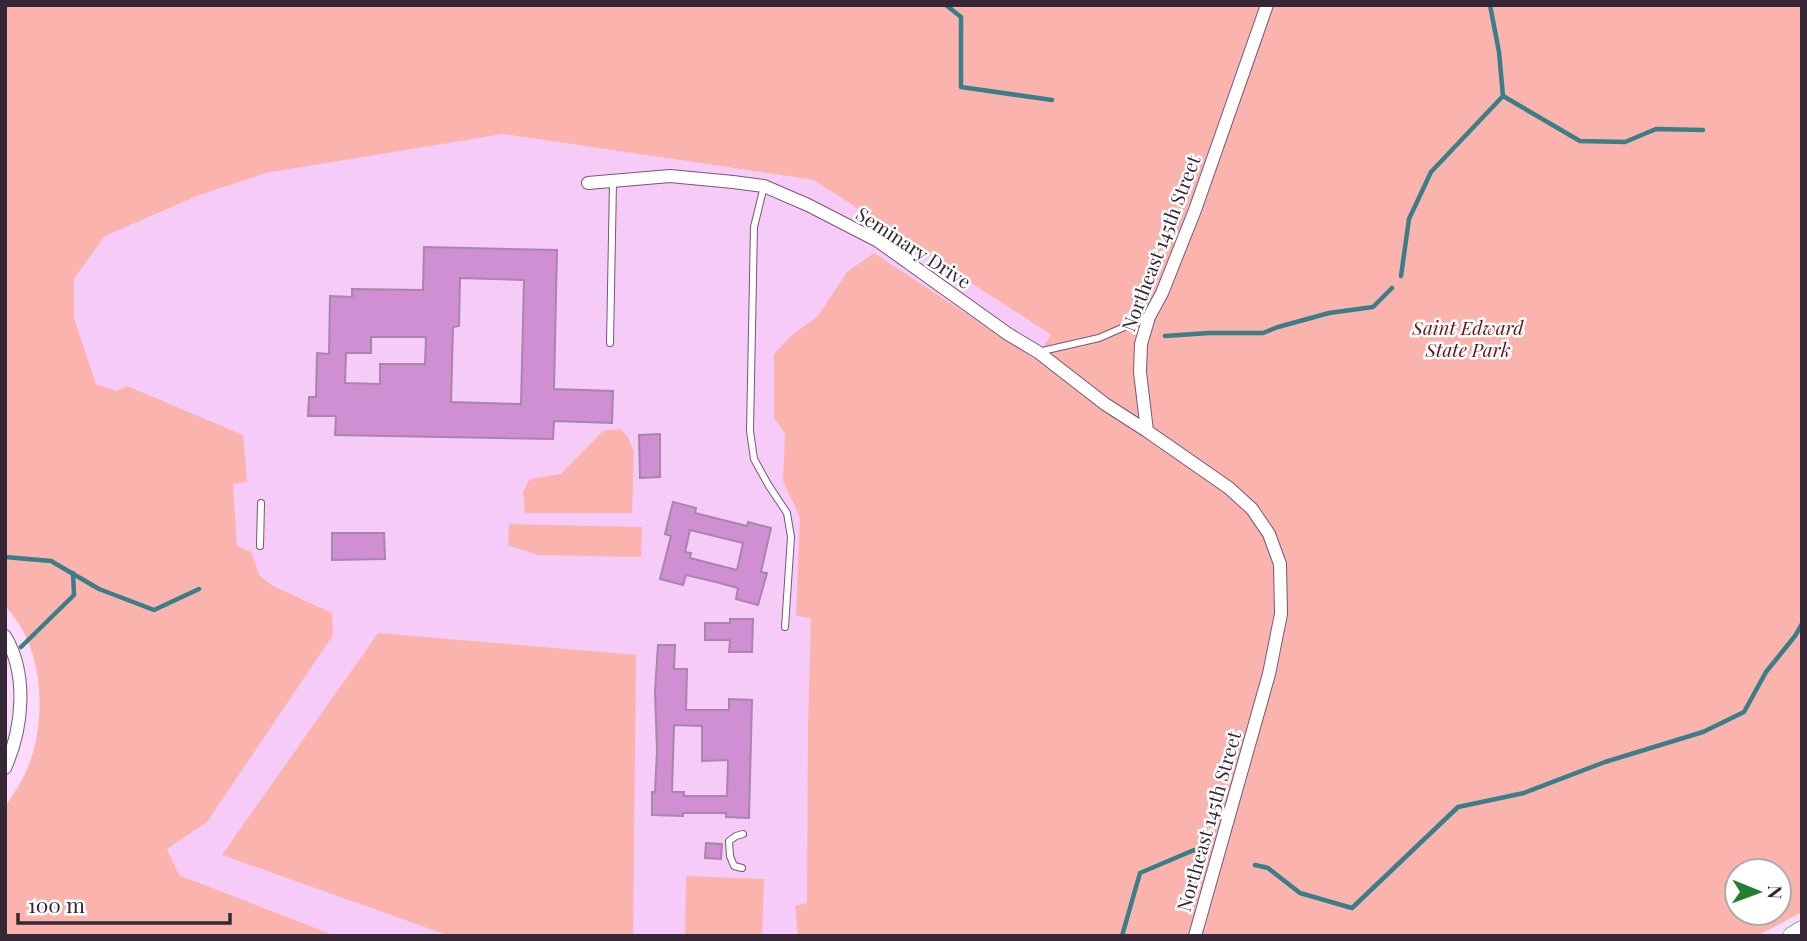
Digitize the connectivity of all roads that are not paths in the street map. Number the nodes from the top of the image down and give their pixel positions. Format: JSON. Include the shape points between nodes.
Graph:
{"nodes":[{"id":1,"x":1267,"y":5,"type":"edge"},
{"id":2,"x":613,"y":182,"type":"junction"},
{"id":3,"x":588,"y":183,"type":"dead end"},
{"id":4,"x":764,"y":186,"type":"junction"},
{"id":5,"x":1149,"y":317,"type":"junction"},
{"id":6,"x":610,"y":343,"type":"dead end"},
{"id":7,"x":1038,"y":352,"type":"junction"},
{"id":8,"x":1147,"y":430,"type":"junction"},
{"id":9,"x":261,"y":503,"type":"dead end"},
{"id":10,"x":260,"y":546,"type":"dead end"},
{"id":11,"x":785,"y":627,"type":"dead end"},
{"id":12,"x":5,"y":636,"type":"edge"},
{"id":13,"x":5,"y":768,"type":"edge"},
{"id":14,"x":743,"y":834,"type":"dead end"},
{"id":15,"x":742,"y":868,"type":"dead end"},
{"id":16,"x":1802,"y":930,"type":"edge"},
{"id":17,"x":1195,"y":936,"type":"edge"},
{"id":18,"x":1792,"y":936,"type":"edge"}],
"edges":[{"from":1,"to":5,"type":"street","name":"Northeast 145th Street","via":[[1190,222]]},
{"from":2,"to":3,"type":"street","name":"Seminary Drive"},
{"from":2,"to":4,"type":"street","name":"Seminary Drive","via":[[670,176]]},
{"from":2,"to":6,"type":"lane"},
{"from":4,"to":7,"type":"street","name":"Seminary Drive","via":[[878,241]]},
{"from":4,"to":11,"type":"lane","via":[[754,227],[750,431],[754,458],[787,513],[791,537]]},
{"from":5,"to":7,"type":"lane","via":[[1099,338]]},
{"from":5,"to":8,"type":"street","name":"Northeast 145th Street","via":[[1141,344],[1140,372]]},
{"from":7,"to":8,"type":"street","name":"Seminary Drive"},
{"from":8,"to":17,"type":"street","name":"Northeast 145th Street","via":[[1252,509],[1269,534],[1280,564],[1281,614],[1269,674]]},
{"from":9,"to":10,"type":"lane"},
{"from":12,"to":13,"type":"street","via":[[19,677],[20,710]]},
{"from":14,"to":15,"type":"lane","via":[[729,841],[734,866]]},
{"from":16,"to":18,"type":"main road"}]}
